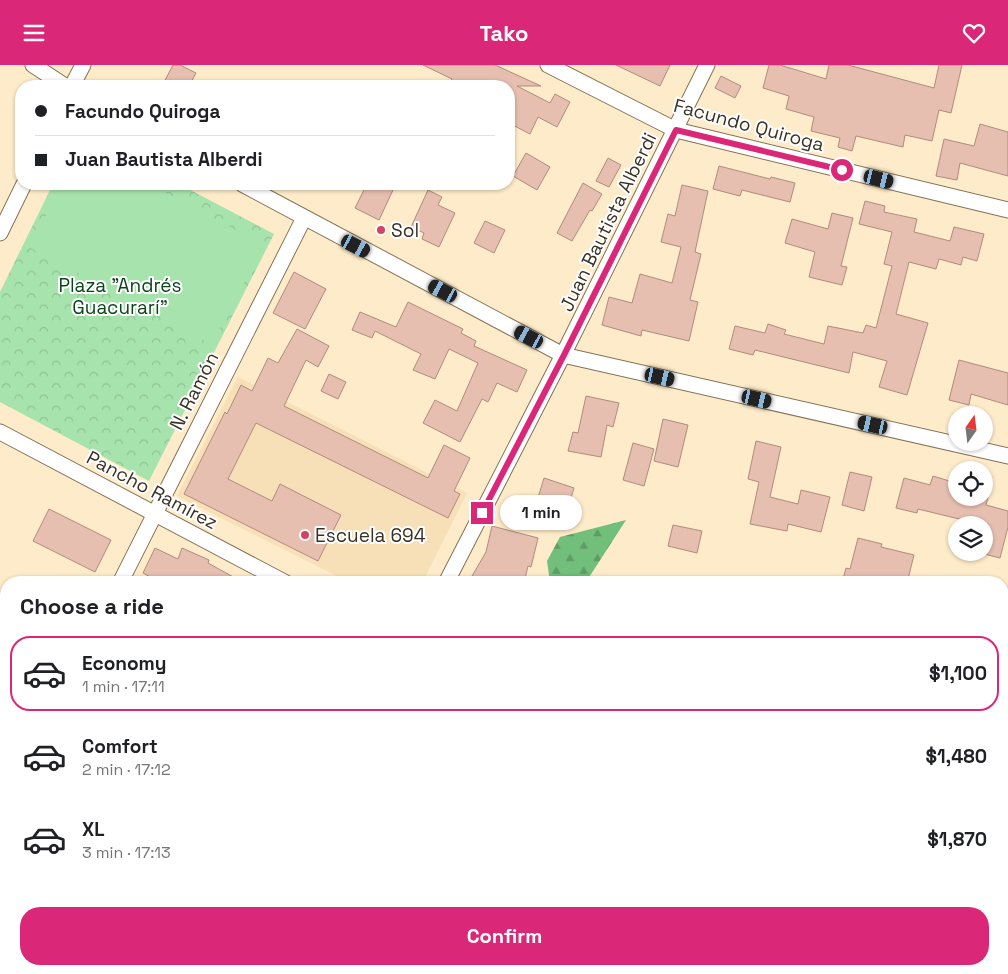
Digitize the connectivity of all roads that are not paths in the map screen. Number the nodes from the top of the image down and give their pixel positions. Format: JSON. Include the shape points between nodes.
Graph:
{"nodes":[{"id":1,"x":33,"y":65,"type":"edge"},
{"id":2,"x":83,"y":65,"type":"edge"},
{"id":3,"x":548,"y":65,"type":"edge"},
{"id":4,"x":707,"y":65,"type":"edge"},
{"id":5,"x":56,"y":80,"type":"edge"},
{"id":6,"x":75,"y":80,"type":"edge"},
{"id":7,"x":676,"y":130,"type":"junction"},
{"id":8,"x":21,"y":190,"type":"edge"},
{"id":9,"x":253,"y":190,"type":"edge"},
{"id":10,"x":1008,"y":210,"type":"edge"},
{"id":11,"x":304,"y":218,"type":"junction"},
{"id":12,"x":0,"y":233,"type":"edge"},
{"id":13,"x":564,"y":355,"type":"junction"},
{"id":14,"x":0,"y":432,"type":"edge"},
{"id":15,"x":1008,"y":456,"type":"edge"},
{"id":16,"x":154,"y":514,"type":"junction"},
{"id":17,"x":123,"y":576,"type":"edge"},
{"id":18,"x":273,"y":576,"type":"edge"},
{"id":19,"x":450,"y":576,"type":"edge"}],
"edges":[{"from":1,"to":5,"type":"street"},
{"from":2,"to":6,"type":"street"},
{"from":3,"to":7,"type":"street","name":"Facundo Quiroga"},
{"from":4,"to":7,"type":"street","name":"Juan Bautista Alberdi"},
{"from":7,"to":10,"type":"street","name":"Facundo Quiroga"},
{"from":7,"to":13,"type":"street","name":"Juan Bautista Alberdi"},
{"from":8,"to":12,"type":"street"},
{"from":9,"to":11,"type":"street"},
{"from":11,"to":13,"type":"street"},
{"from":11,"to":16,"type":"street","name":"N. Ramón"},
{"from":13,"to":15,"type":"street"},
{"from":13,"to":19,"type":"street","name":"Juan Bautista Alberdi"},
{"from":14,"to":16,"type":"street","name":"Pancho Ramírez"},
{"from":16,"to":17,"type":"street","name":"N. Ramón"},
{"from":16,"to":18,"type":"street","name":"Pancho Ramírez"}]}
